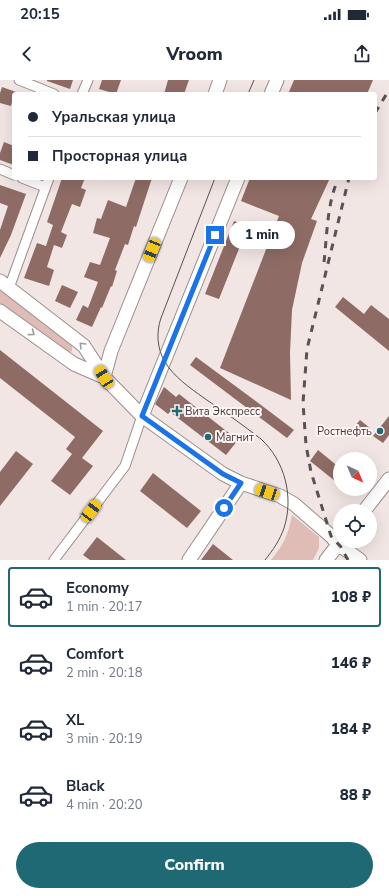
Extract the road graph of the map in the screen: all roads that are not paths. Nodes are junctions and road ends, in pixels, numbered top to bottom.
1 (19, 80) edge
2 (88, 80) edge
3 (220, 80) edge
4 (277, 80) edge
5 (49, 92) edge
6 (83, 92) edge
7 (216, 92) edge
8 (272, 92) edge
9 (0, 169) edge
10 (12, 174) edge
11 (27, 180) edge
12 (48, 180) edge
13 (180, 180) edge
14 (237, 180) edge
15 (45, 187) junction
16 (5, 285) edge
17 (0, 310) edge
18 (104, 377) junction
19 (142, 416) junction
20 (389, 479) edge
21 (241, 483) junction
22 (389, 485) edge
23 (369, 504) edge
24 (374, 504) edge
25 (333, 537) edge
26 (337, 548) edge
27 (339, 548) edge
28 (347, 548) edge
29 (54, 560) edge
30 (189, 560) edge
31 (326, 560) edge
32 (332, 560) edge
33 (360, 560) edge

1 - 5 street
2 - 6 street
3 - 7 street
4 - 8 street
9 - 10 street
11 - 15 street
12 - 15 street
13 - 18 street
14 - 19 street
15 - 16 street
18 -> 16 street
17 -> 18 street
18 - 19 street
19 - 21 street
19 - 29 street
20 - 23 street
21 - 25 street
21 - 30 street
22 - 24 street
26 - 31 street
27 - 32 street
28 - 33 street

